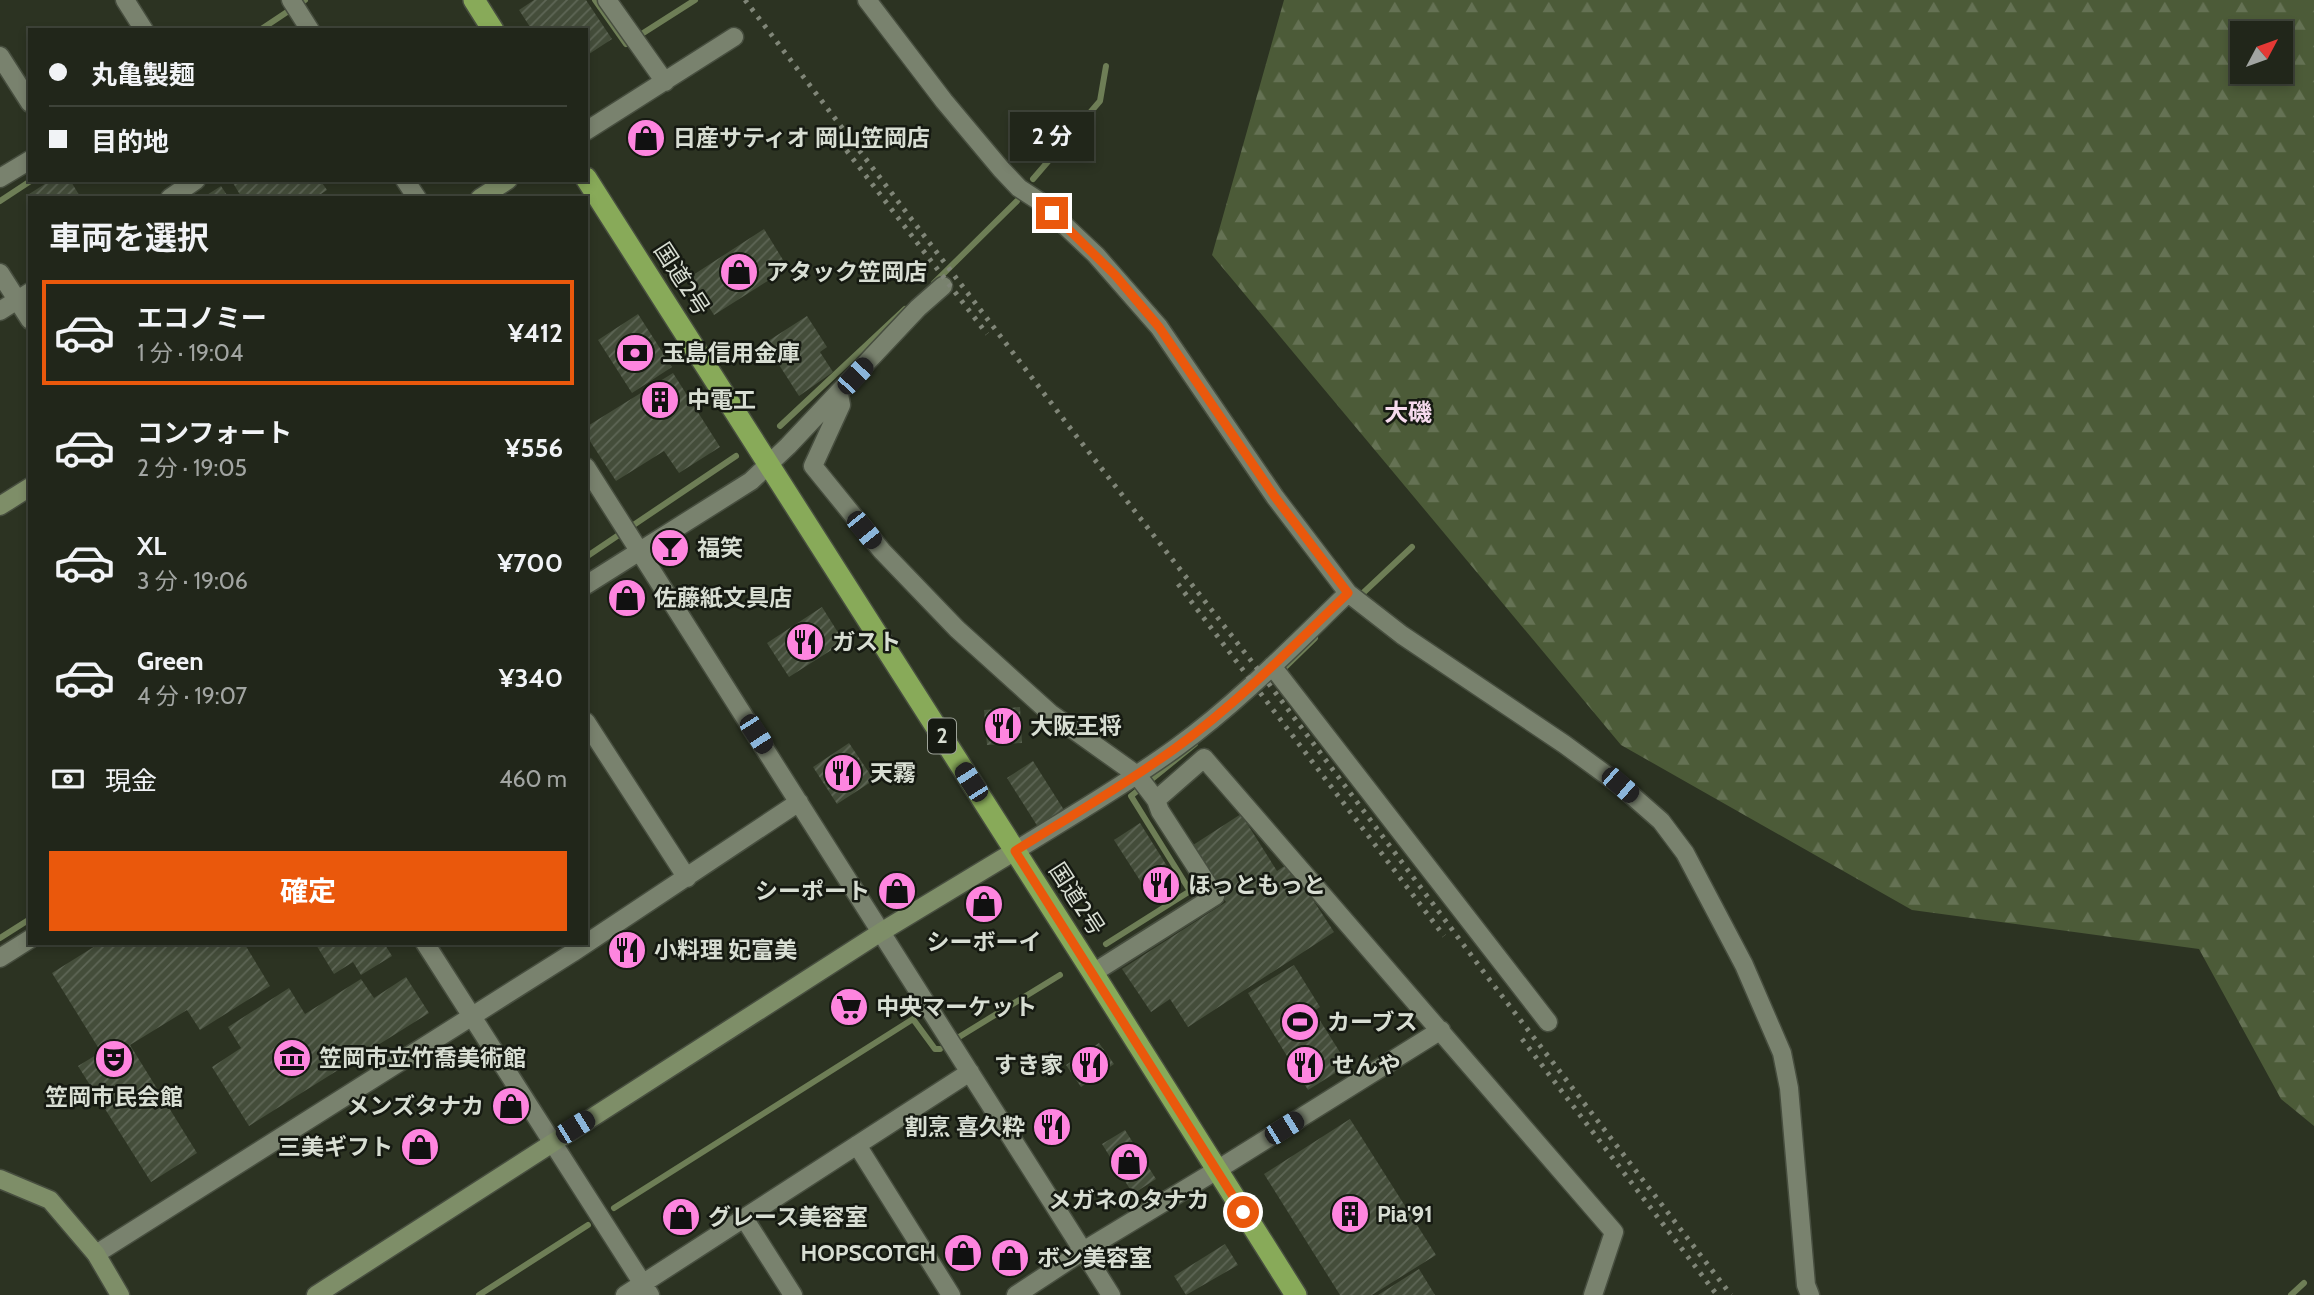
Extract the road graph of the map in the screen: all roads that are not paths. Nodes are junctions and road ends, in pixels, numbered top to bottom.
1 (125, 0) edge
2 (474, 0) edge
3 (607, 0) edge
4 (867, 0) edge
5 (294, 5) edge
6 (143, 28) edge
7 (309, 28) edge
8 (492, 28) edge
9 (734, 37) dead end
10 (0, 56) edge
11 (665, 82) junction
12 (28, 100) edge
13 (588, 130) edge
14 (28, 161) edge
15 (0, 178) edge
16 (588, 181) edge
17 (194, 182) edge
18 (505, 182) edge
19 (173, 196) edge
20 (483, 196) edge
21 (0, 273) edge
22 (943, 286) dead end
23 (23, 296) edge
24 (0, 311) edge
25 (28, 313) edge
26 (839, 394) junction
27 (769, 464) junction
28 (588, 470) edge
29 (28, 488) edge
30 (0, 506) edge
31 (637, 547) junction
32 (588, 584) edge
33 (1348, 593) junction
34 (1277, 672) junction
35 (588, 725) edge
36 (1146, 787) junction
37 (799, 802) junction
38 (1015, 851) junction
39 (687, 878) junction
40 (881, 932) junction
41 (588, 937) edge
42 (28, 940) edge
43 (426, 945) edge
44 (569, 948) edge
45 (0, 958) edge
46 (1093, 973) junction
47 (472, 1017) junction
48 (1548, 1022) dead end
49 (1441, 1030) junction
50 (970, 1072) junction
51 (552, 1142) junction
52 (857, 1145) junction
53 (1217, 1170) junction
54 (0, 1179) edge
55 (744, 1218) junction
56 (1083, 1251) junction
57 (96, 1254) junction
58 (646, 1289) edge
59 (120, 1295) edge
60 (316, 1295) edge
61 (625, 1295) edge
62 (793, 1295) edge
63 (951, 1295) edge
64 (1016, 1295) edge
65 (1111, 1295) edge
66 (1296, 1295) edge
67 (1593, 1295) edge
68 (1810, 1295) edge

1 - 6 street
2 - 8 highway
3 - 11 street
4 - 33 street
5 - 7 street
9 - 11 street
10 - 12 street
11 - 13 street
14 - 15 street
16 - 27 highway, 国道2号 / 2
17 - 19 street
18 - 20 street
21 - 23 street
22 - 26 street
23 - 24 street
23 - 25 street
26 - 27 street
26 - 36 street
27 - 31 street
27 - 38 highway, 国道2号 / 2
28 - 31 street
29 - 30 street
31 - 32 street
31 - 37 street
33 - 34 street
33 - 68 street
34 - 36 street
34 - 48 street
35 - 39 street
36 - 38 street
36 - 46 street
36 - 49 street
37 - 39 street
37 - 40 street
38 - 40 street
38 - 46 highway, 国道2号 / 2
39 - 41 street
40 - 50 street
40 - 51 street
42 - 45 street
43 - 47 street
44 - 47 street
46 - 53 highway, 国道2号 / 2
47 - 51 street
47 - 57 street
49 - 53 street
49 - 67 street
50 - 52 street
50 - 56 street
51 - 58 street
51 - 60 street
52 - 55 street
52 - 63 street
53 - 56 street
53 - 66 highway, 国道2号 / 2
54 - 57 street
55 - 58 street
55 - 62 street
56 - 64 street
56 - 65 street
57 - 59 street
58 - 61 street

